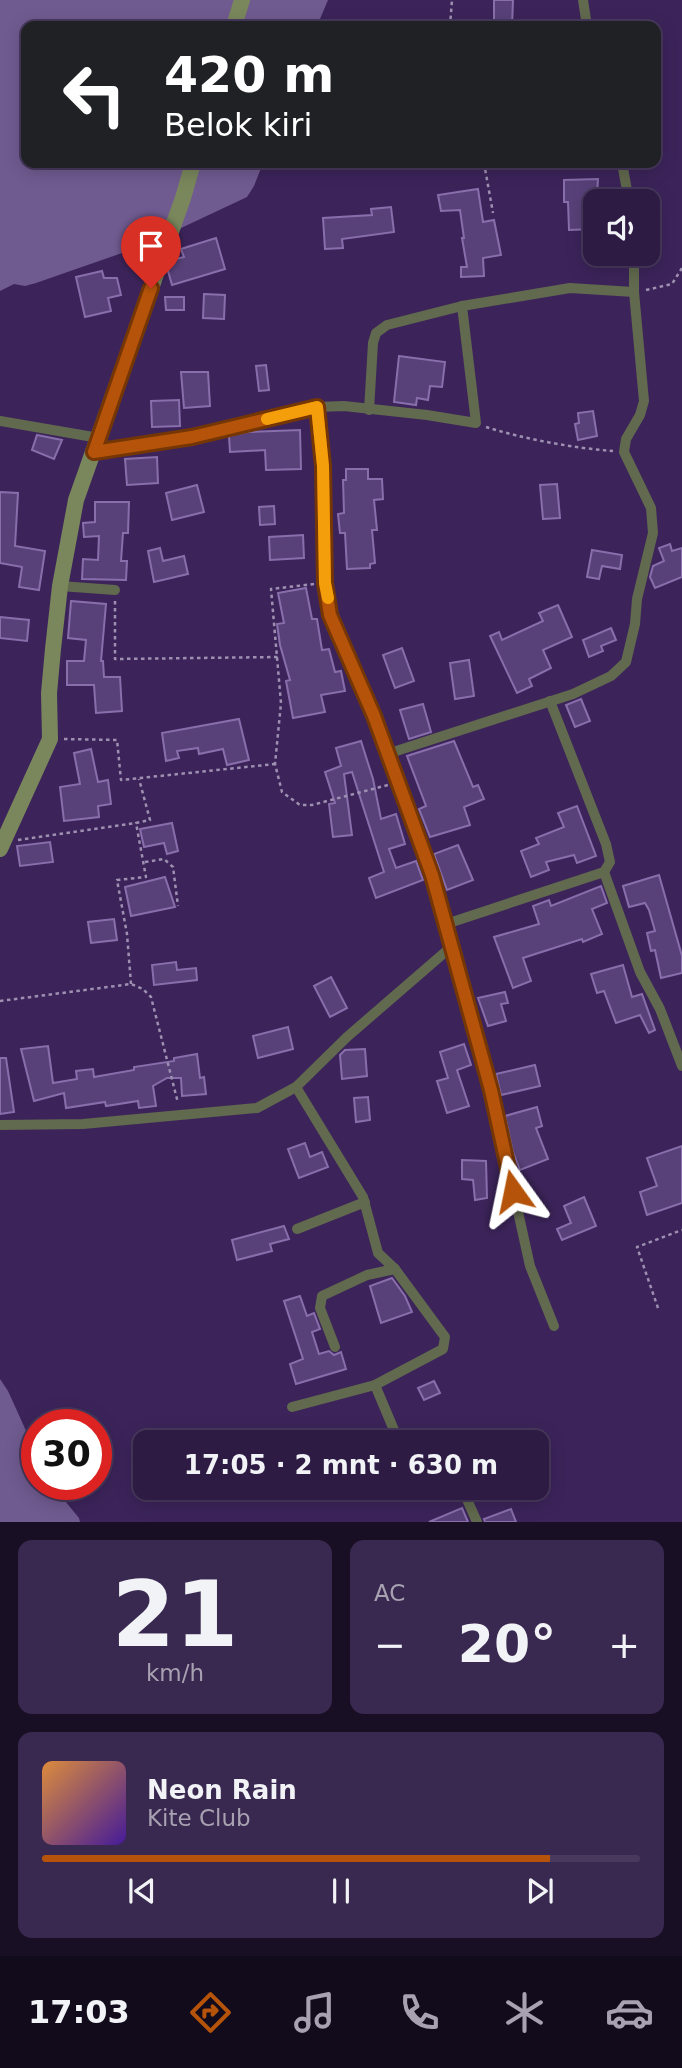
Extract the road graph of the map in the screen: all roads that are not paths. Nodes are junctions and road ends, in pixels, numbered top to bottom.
1 (242, 0) edge
2 (583, 0) edge
3 (236, 21) edge
4 (586, 21) edge
5 (191, 168) edge
6 (623, 168) edge
7 (627, 189) edge
8 (634, 266) edge
9 (635, 292) junction
10 (462, 306) junction
11 (317, 407) junction
12 (369, 410) junction
13 (0, 421) edge
14 (96, 445) junction
15 (60, 586) junction
16 (115, 590) road end
17 (550, 701) junction
18 (387, 754) junction
19 (2, 846) edge
20 (604, 872) junction
21 (446, 924) junction
22 (451, 947) junction
23 (682, 1066) edge
24 (296, 1087) junction
25 (0, 1125) edge
26 (365, 1202) junction
27 (297, 1229) dead end
28 (395, 1269) junction
29 (554, 1326) dead end
30 (335, 1348) dead end
31 (375, 1385) junction
32 (292, 1407) dead end
33 (394, 1430) edge
34 (467, 1500) edge
35 (477, 1522) edge

1 - 3 street
2 - 4 street
5 - 14 street
6 - 7 street
8 - 9 street
9 - 10 street
9 - 17 street
10 - 12 street
10 - 12 street
11 - 12 street
11 - 14 street
11 - 18 street
13 - 14 street
14 - 15 street
15 - 16 street
15 - 19 street
17 - 18 street
17 - 20 street
18 - 21 street
20 - 21 street
20 - 23 street
21 - 22 street
22 - 24 street
22 - 29 street
24 - 25 street
24 - 26 street
26 - 27 street
26 - 28 street
28 - 30 street
28 - 31 street
31 - 32 street
31 - 33 street
34 - 35 street

